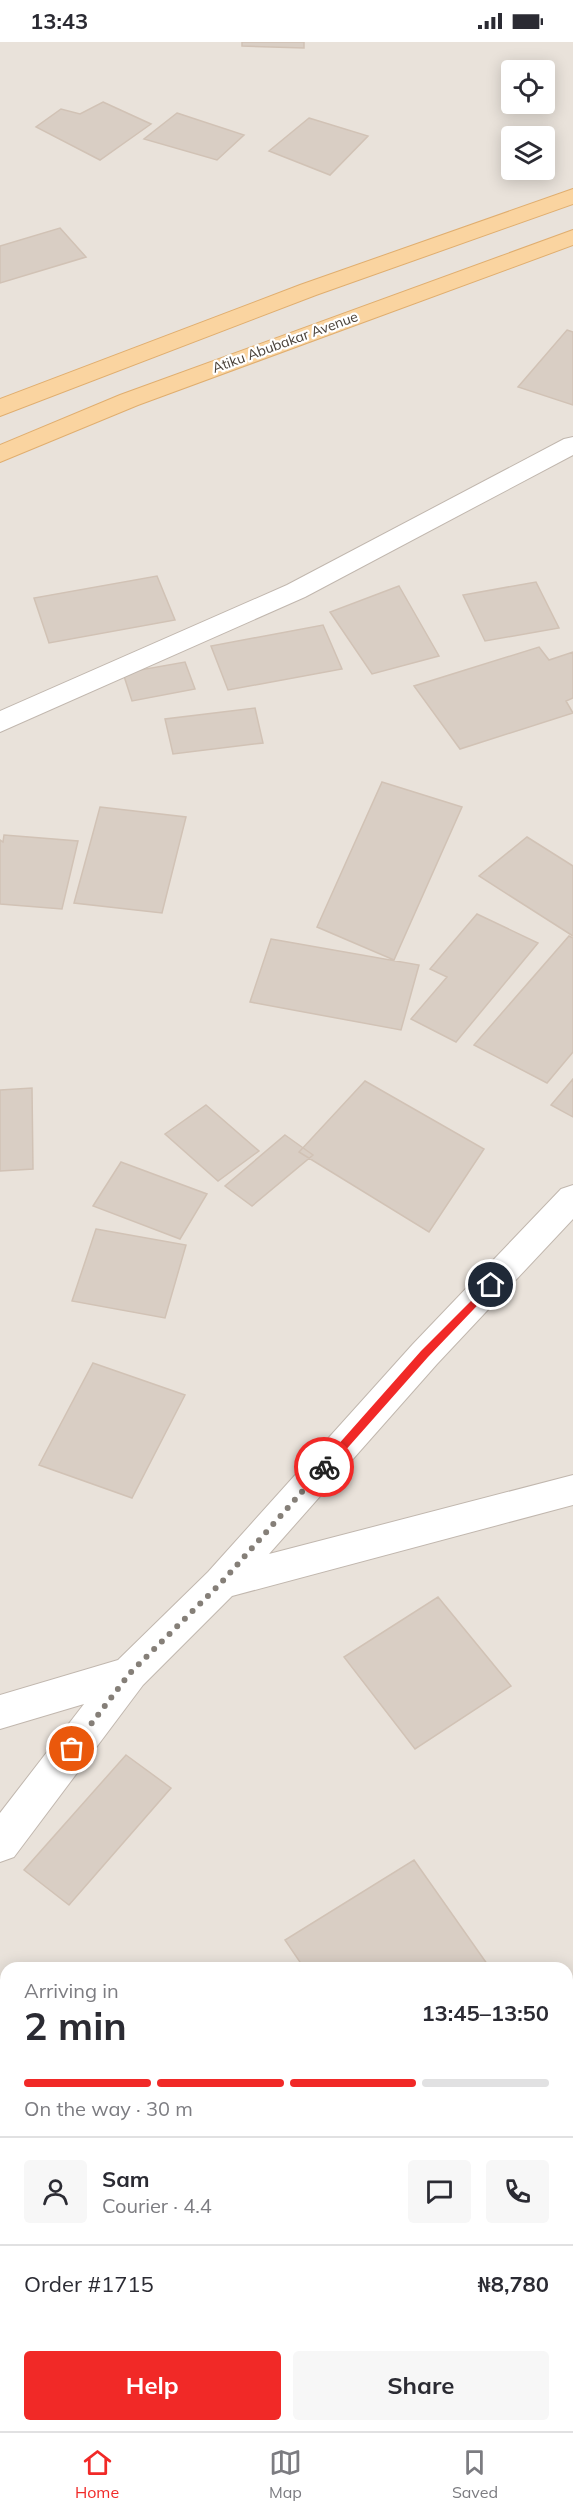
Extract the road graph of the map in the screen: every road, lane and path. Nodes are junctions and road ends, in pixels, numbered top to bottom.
1 (573, 196) edge
2 (573, 237) edge
3 (0, 408) edge
4 (573, 445) edge
5 (0, 454) edge
6 (0, 722) edge
7 (573, 1198) edge
8 (573, 1490) edge
9 (221, 1583) junction
10 (130, 1673) junction
11 (0, 1712) edge
12 (0, 1844) edge

1 - 3 main road
2 - 5 main road, Atiku Abubakar Avenue
4 - 6 street
7 - 9 street
8 - 9 street
9 - 10 street
10 - 11 street
10 - 12 street

